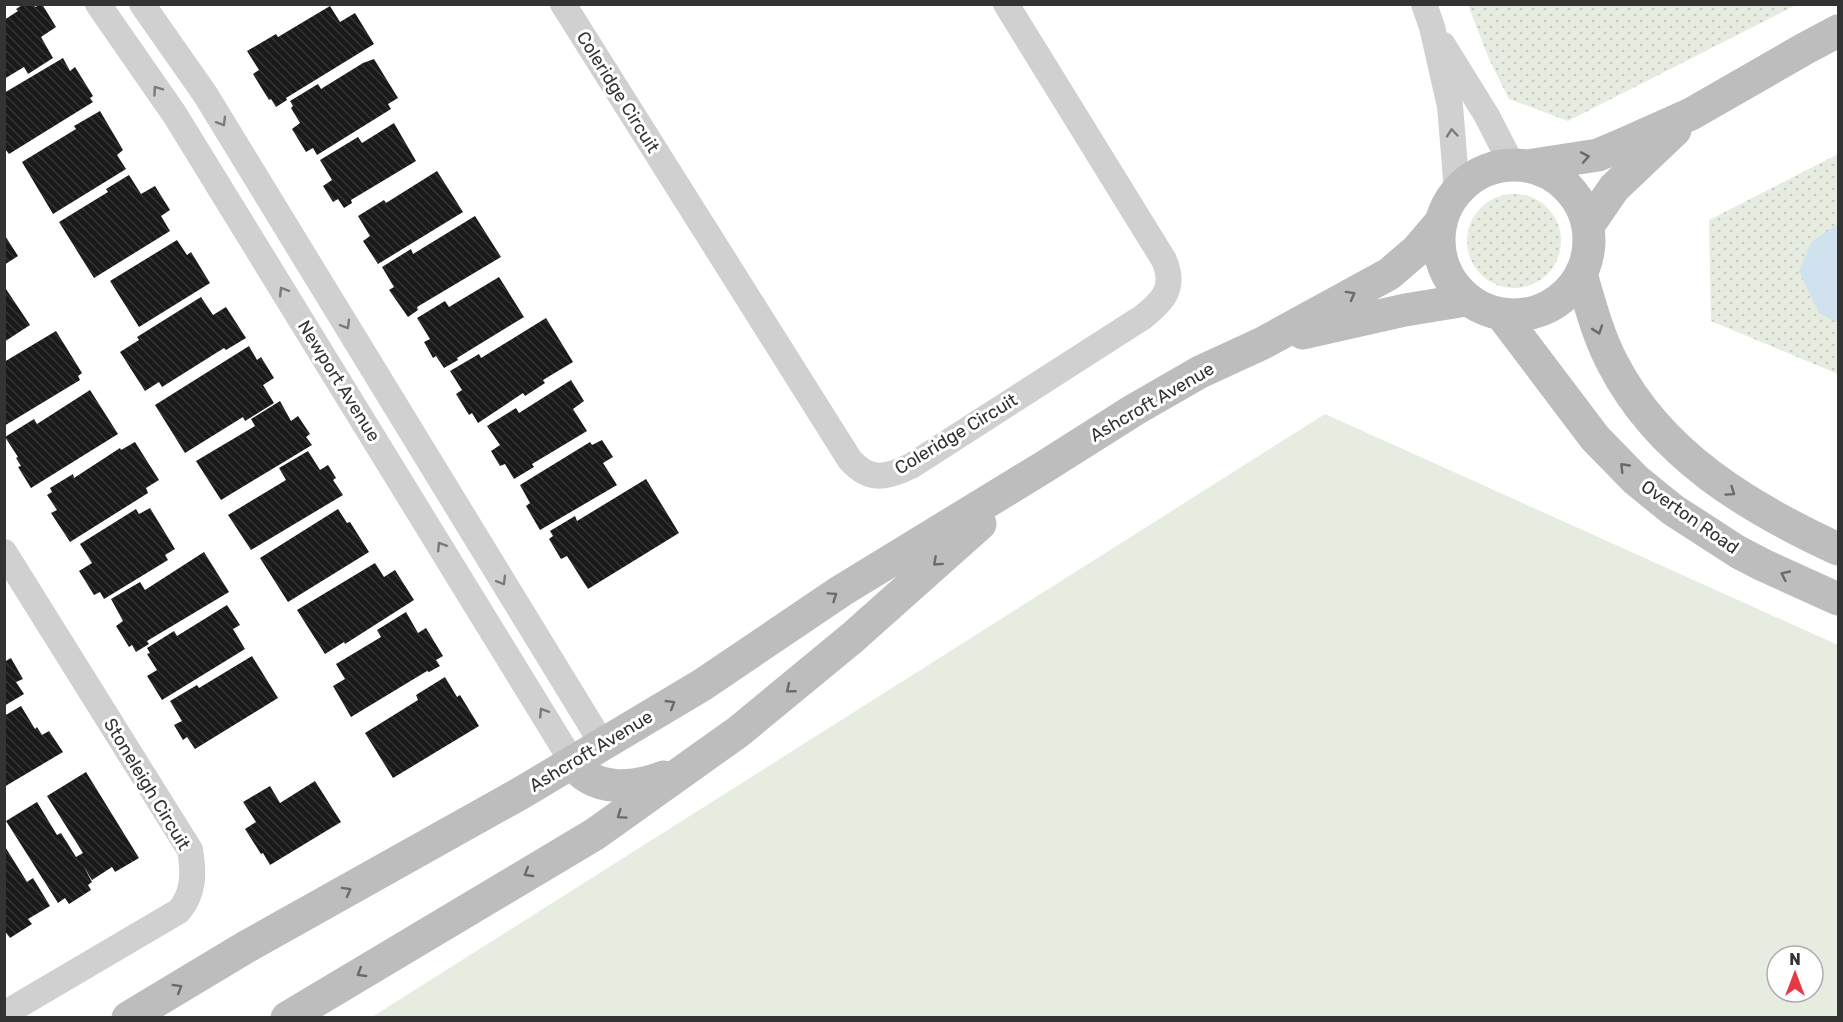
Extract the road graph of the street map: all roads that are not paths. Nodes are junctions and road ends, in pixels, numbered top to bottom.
1 (98, 4) edge
2 (142, 4) edge
3 (563, 4) edge
4 (1005, 4) edge
5 (1428, 16) edge
6 (1839, 31) edge
7 (205, 94) junction
8 (1691, 114) junction
9 (175, 115) junction
10 (1520, 166) junction
11 (1456, 191) junction
12 (1440, 223) junction
13 (1588, 226) junction
14 (1581, 274) junction
15 (1466, 300) junction
16 (1502, 315) junction
17 (1263, 343) junction
18 (1044, 467) junction
19 (1839, 549) edge
20 (4, 552) edge
21 (1839, 599) edge
22 (603, 745) junction
23 (573, 763) junction
24 (686, 769) junction
25 (4, 1014) edge
26 (128, 1017) edge
27 (287, 1017) edge

9 -> 1 street, Newport Avenue
2 - 7 street, Newport Avenue
3 - 4 street, Coleridge Circuit
5 - 10 street
11 -> 5 street
6 - 8 main road
7 - 9 street
7 -> 22 street, Newport Avenue
10 -> 8 main road
8 - 13 main road
23 -> 9 street, Newport Avenue
10 - 11 main road
10 - 13 main road
11 - 12 main road
12 - 15 main road
17 -> 12 main road, Ashcroft Avenue
13 - 14 main road
14 - 16 main road
14 -> 19 main road
15 - 16 main road
15 - 17 main road, Ashcroft Avenue
21 -> 16 main road, Overton Road
17 - 18 main road, Ashcroft Avenue
22 -> 18 main road, Ashcroft Avenue
18 -> 24 main road, Ashcroft Avenue
20 - 25 street, Stoneleigh Circuit
22 - 23 main road, Ashcroft Avenue
23 - 24 main road
26 -> 23 main road, Ashcroft Avenue
24 -> 27 main road, Ashcroft Avenue

